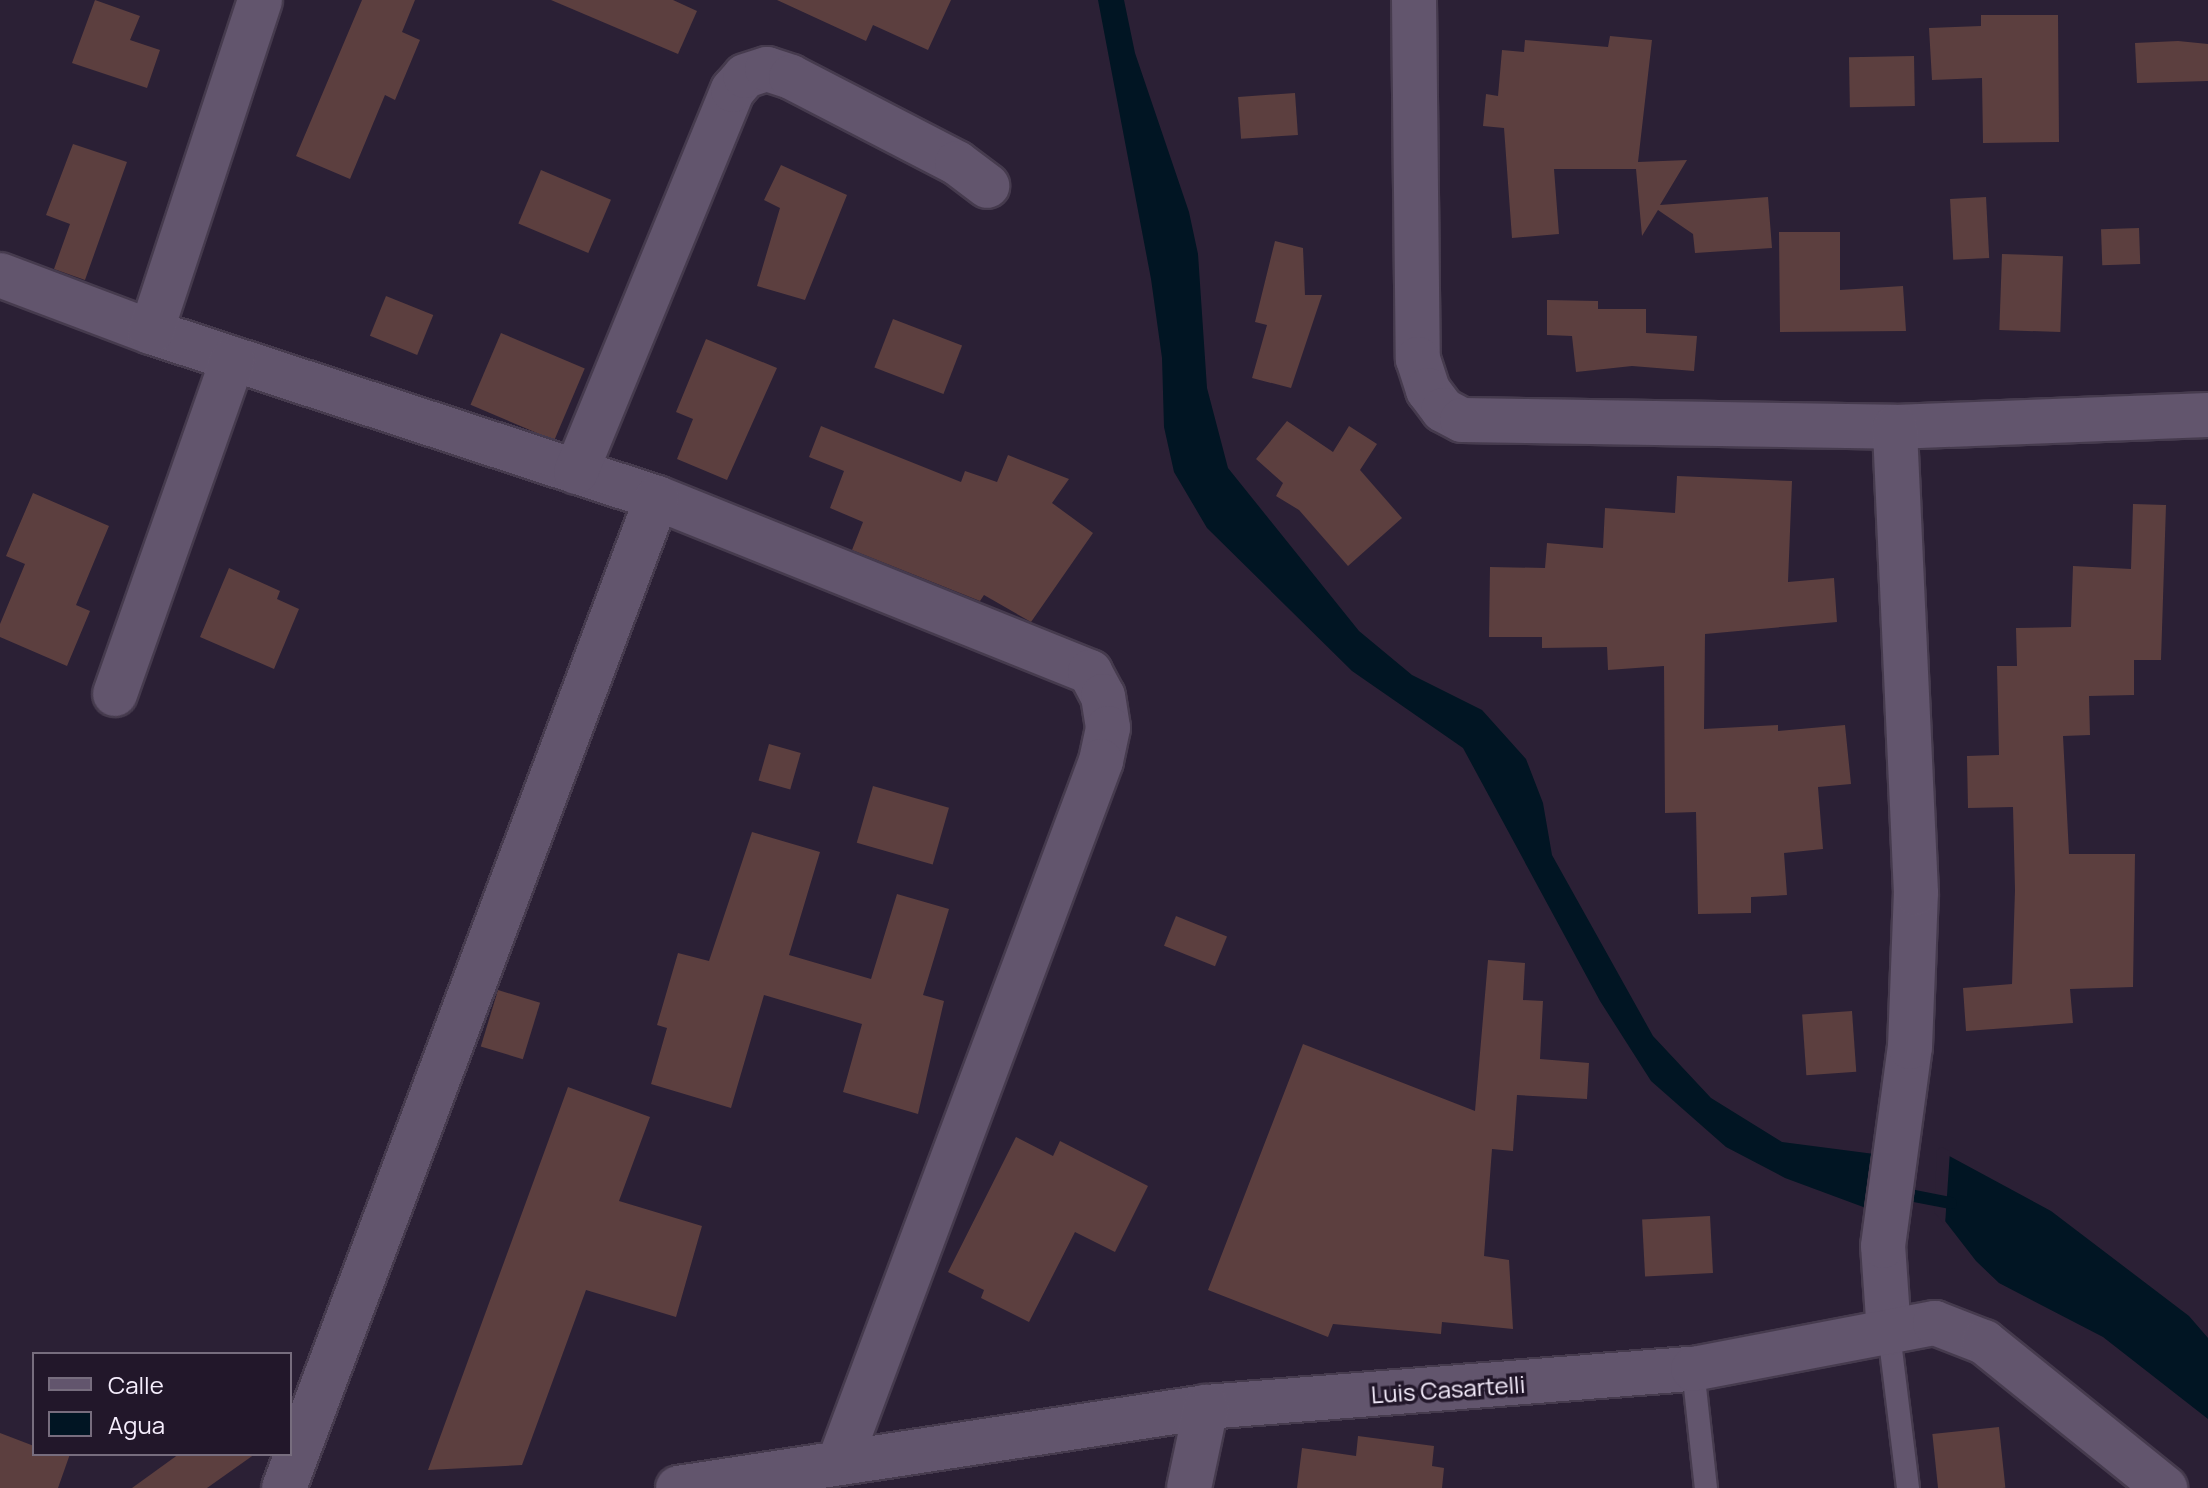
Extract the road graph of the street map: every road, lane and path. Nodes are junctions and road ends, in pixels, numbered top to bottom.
1 (260, 0) edge
2 (1414, 0) edge
3 (987, 186) dead end
4 (0, 275) edge
5 (151, 332) junction
6 (233, 359) junction
7 (2208, 415) edge
8 (1895, 427) junction
9 (576, 472) junction
10 (657, 498) junction
11 (115, 694) dead end
12 (1889, 1333) junction
13 (1693, 1369) junction
14 (1206, 1407) junction
15 (839, 1463) junction
16 (284, 1488) edge
17 (678, 1488) edge
18 (1189, 1488) edge
19 (1706, 1488) edge
20 (1908, 1488) edge
21 (2165, 1488) edge

1 - 5 street
2 - 8 street
3 - 9 street
4 - 5 street
5 - 6 street
6 - 9 street
6 - 11 street
7 - 8 street
8 - 12 street
9 - 10 street
10 - 15 street
10 - 16 street
12 - 13 street, Luis Casartelli
12 - 20 lane
12 - 21 street, Luis Casartelli
13 - 14 street, Luis Casartelli
13 - 19 lane
14 - 15 street, Luis Casartelli
14 - 18 street
15 - 17 street, Luis Casartelli

